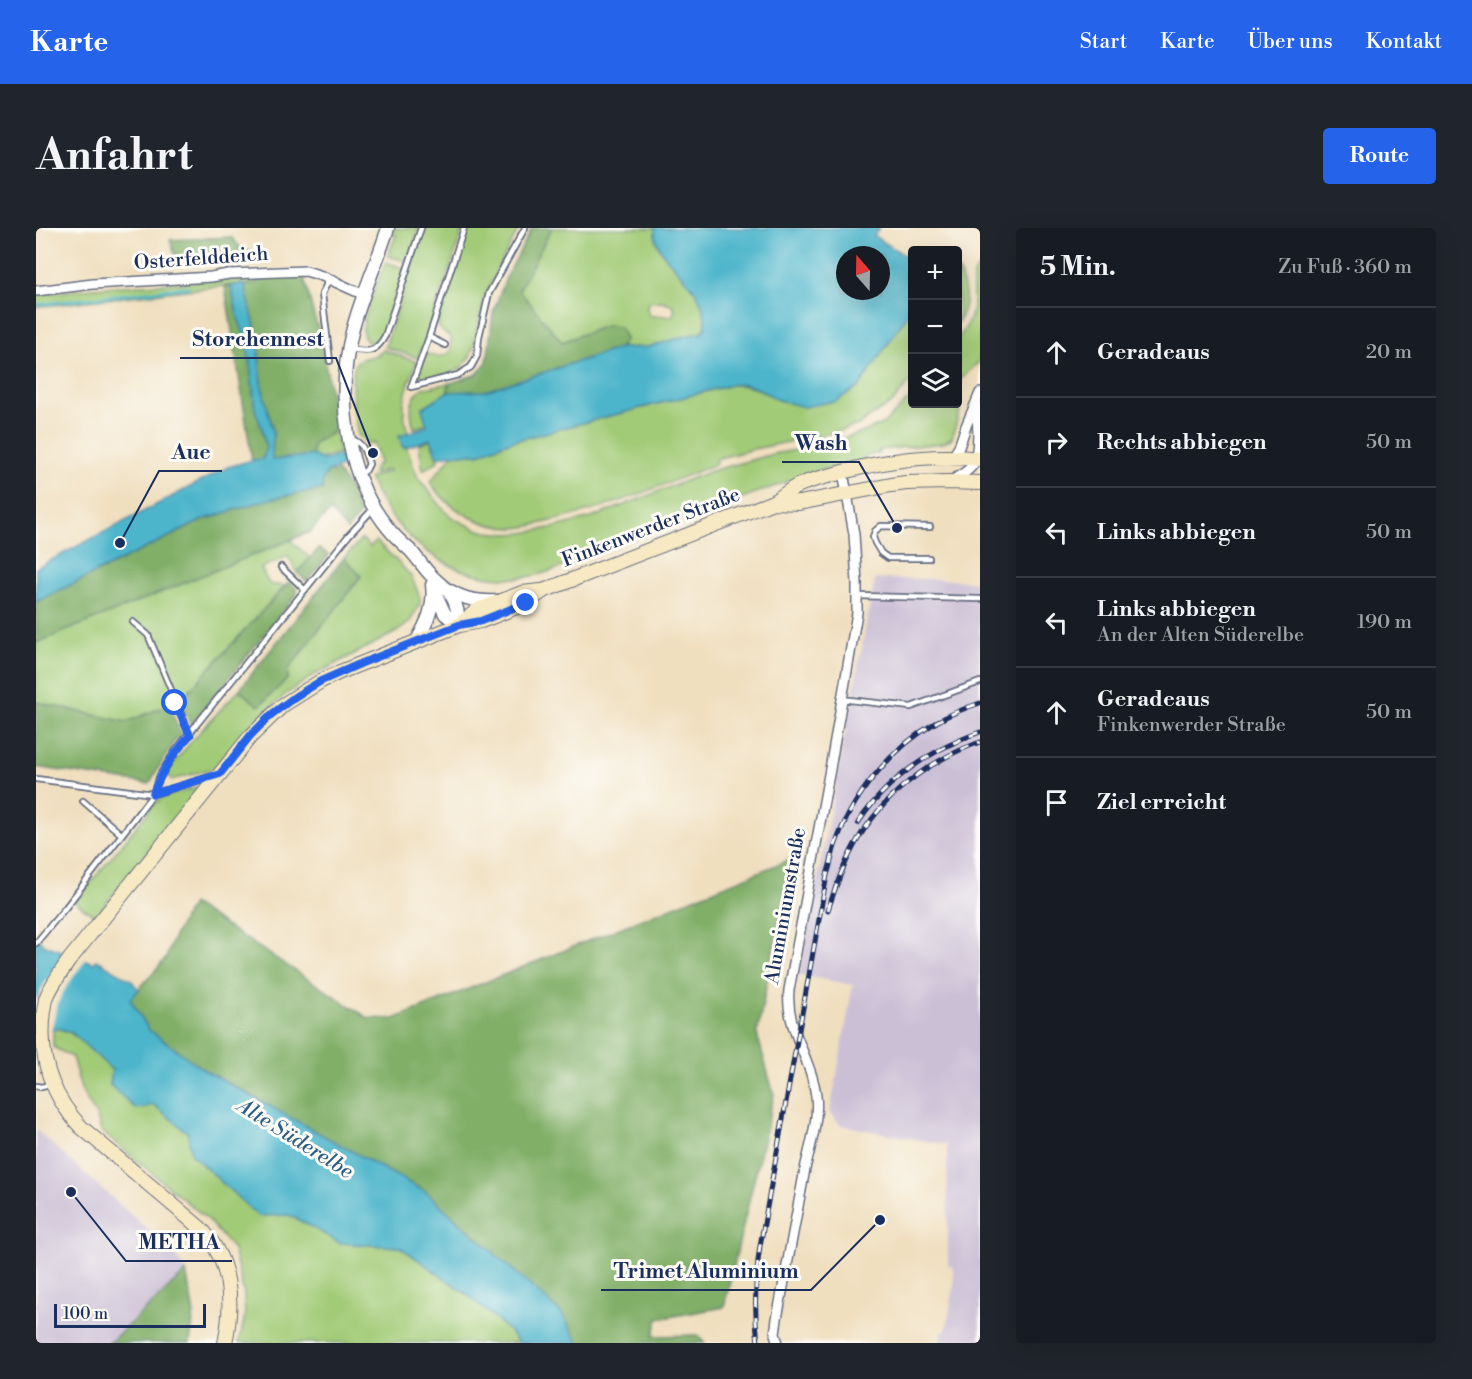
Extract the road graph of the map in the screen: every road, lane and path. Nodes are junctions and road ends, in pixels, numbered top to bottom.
1 (388, 228) edge
2 (422, 228) edge
3 (464, 228) edge
4 (525, 228) edge
5 (329, 279) junction
6 (36, 291) edge
7 (364, 295) junction
8 (429, 337) junction
9 (445, 345) dead end
10 (349, 349) junction
11 (330, 362) dead end
12 (980, 393) edge
13 (976, 404) junction
14 (950, 457) junction
15 (978, 459) edge
16 (843, 472) junction
17 (948, 482) junction
18 (980, 483) edge
19 (848, 493) junction
20 (774, 502) junction
21 (375, 508) junction
22 (930, 527) dead end
23 (929, 558) dead end
24 (280, 567) dead end
25 (431, 580) junction
26 (305, 590) junction
27 (448, 590) junction
28 (543, 591) junction
29 (857, 596) junction
30 (980, 599) edge
31 (500, 601) junction
32 (133, 622) dead end
33 (459, 625) junction
34 (416, 642) junction
35 (980, 682) edge
36 (841, 699) junction
37 (190, 735) junction
38 (220, 774) junction
39 (36, 779) edge
40 (153, 794) junction
41 (83, 801) dead end
42 (121, 834) junction
43 (36, 943) edge
44 (43, 1086) edge
45 (225, 1343) edge
46 (778, 1343) edge

1 - 7 street
2 - 10 lane
3 - 8 lane
4 - 8 lane
5 - 6 street, Osterfelddeich
5 - 7 street, Osterfelddeich
5 - 11 lane
7 - 10 street
8 - 9 lane
10 - 21 street
12 - 13 street
13 - 14 street
13 - 15 street
14 - 15 main road, Finkenwerder Straße
14 - 16 main road, Finkenwerder Straße
15 - 17 street
16 - 19 street, Aluminiumstraße
16 - 20 main road, Finkenwerder Straße
17 - 18 main road, Finkenwerder Straße
17 - 19 main road, Finkenwerder Straße
19 - 20 main road, Finkenwerder Straße
19 - 29 street, Aluminiumstraße
20 - 28 main road, Finkenwerder Straße
21 - 25 street
21 - 26 lane
22 - 23 lane
24 - 26 lane
25 - 27 street
25 - 33 street
25 - 34 street
26 - 37 lane
27 - 31 street
27 - 33 street
28 - 31 main road, Finkenwerder Straße
28 - 33 main road, Finkenwerder Straße
29 - 30 lane
29 - 36 street, Aluminiumstraße
31 - 33 main road, Finkenwerder Straße
32 - 37 lane
33 - 34 main road
34 - 38 main road
35 - 36 lane
36 - 46 street, Aluminiumstraße
37 - 40 lane
38 - 40 lane
38 - 44 main road
39 - 40 lane
40 - 42 lane
41 - 42 lane
42 - 43 lane
44 - 45 main road

